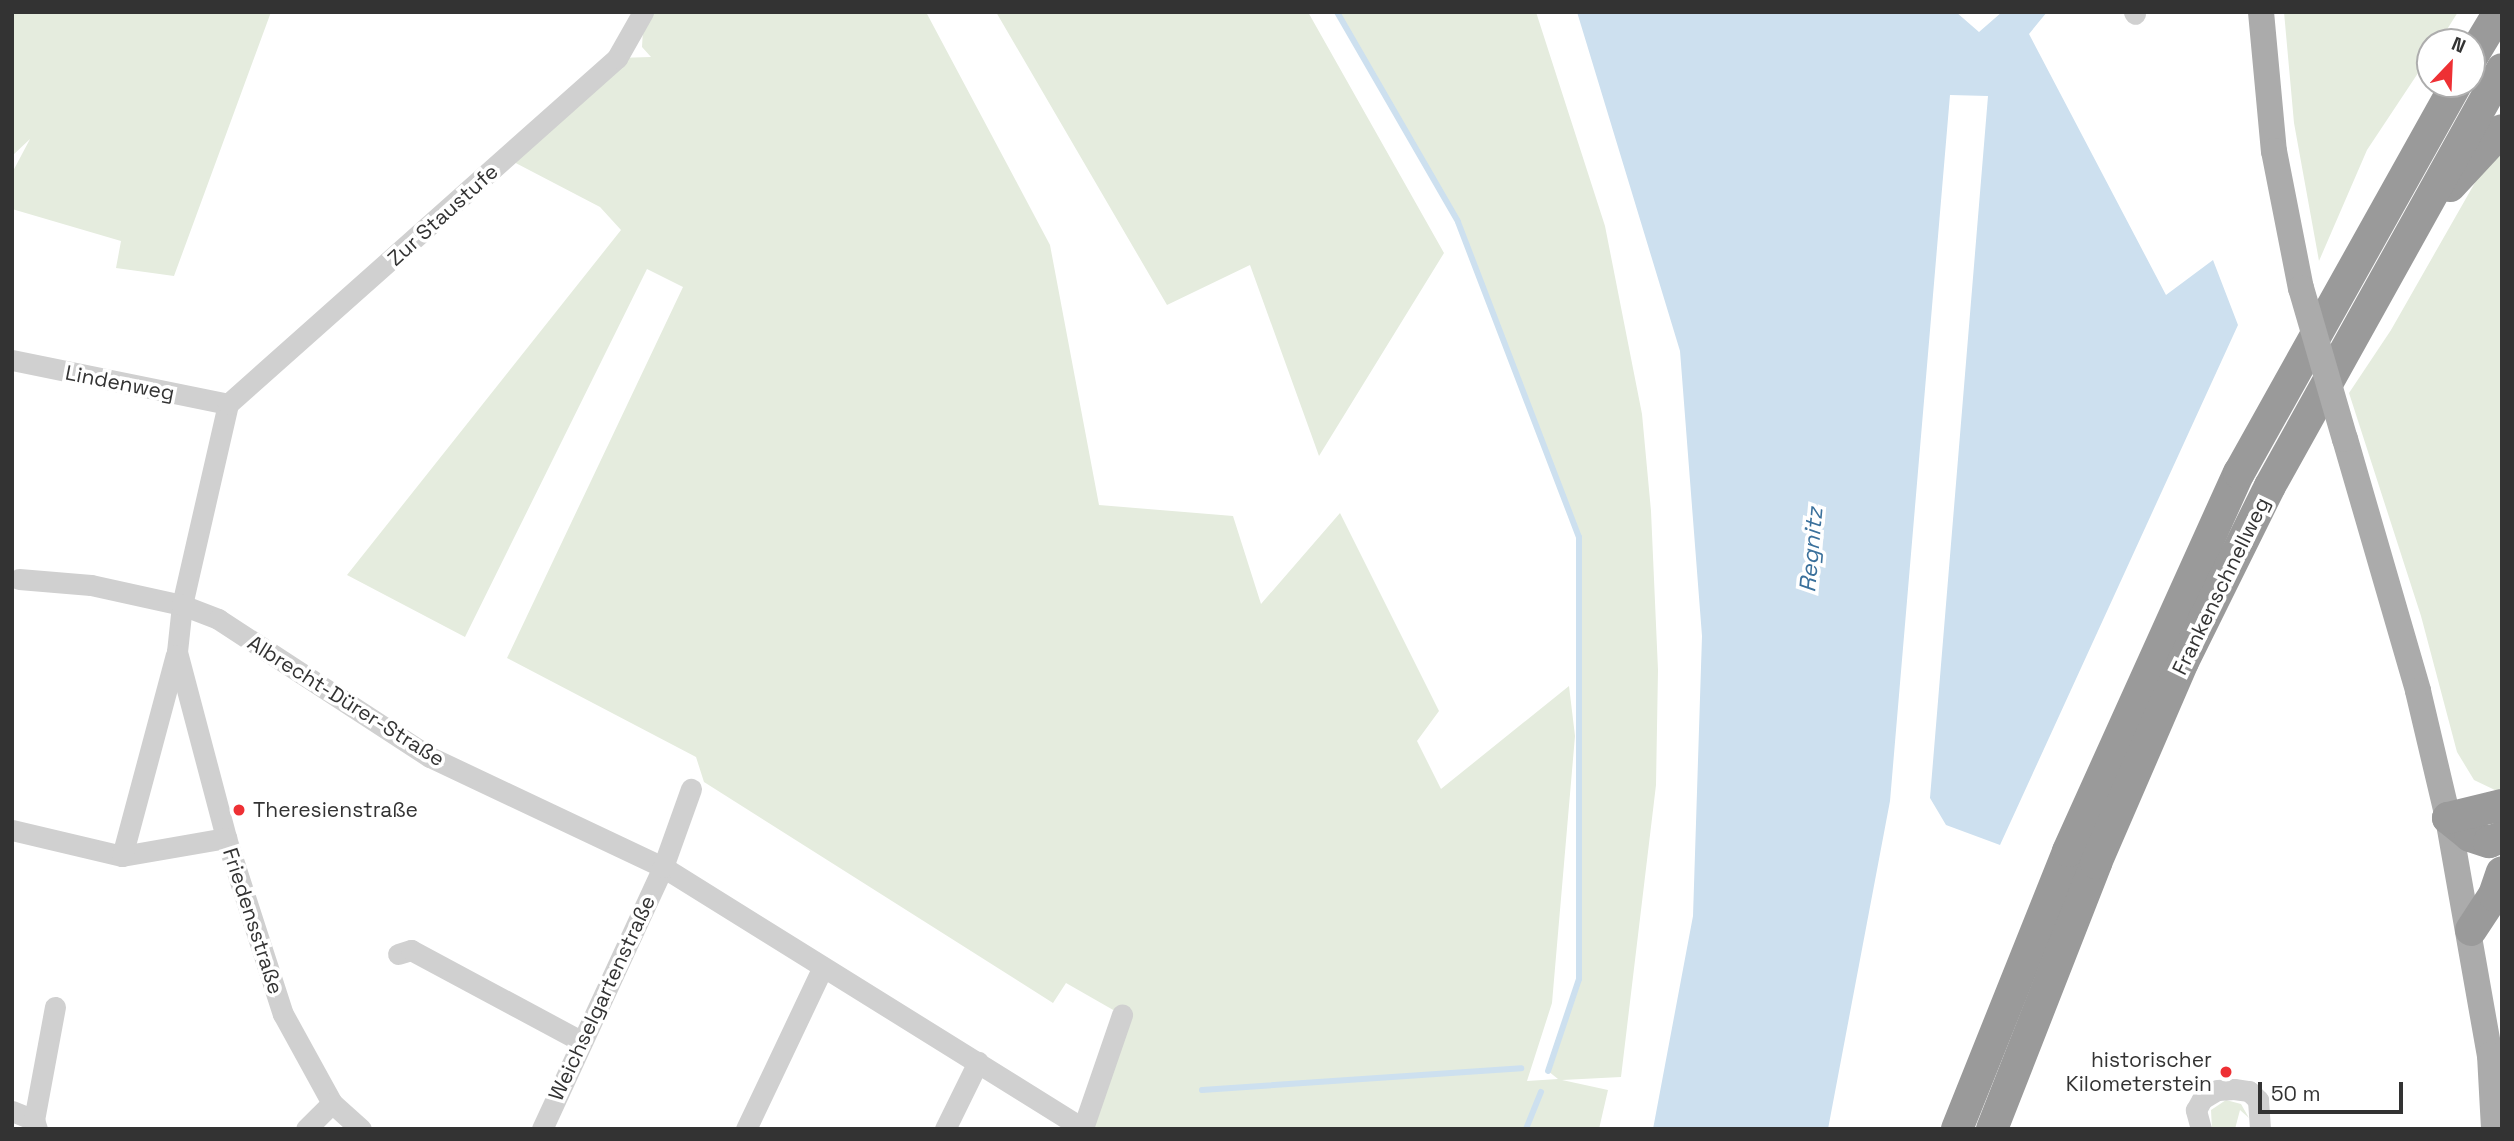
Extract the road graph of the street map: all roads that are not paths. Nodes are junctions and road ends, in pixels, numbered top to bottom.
1 (643, 12) edge
2 (2261, 12) edge
3 (2499, 12) edge
4 (2486, 34) edge
5 (2502, 69) edge
6 (2448, 98) edge
7 (2502, 130) edge
8 (2423, 204) junction
9 (12, 360) edge
10 (228, 404) junction
11 (19, 579) dead end
12 (182, 605) junction
13 (177, 652) junction
14 (691, 789) dead end
15 (2502, 805) edge
16 (2448, 818) junction
17 (12, 830) edge
18 (2502, 837) edge
19 (226, 838) junction
20 (122, 856) junction
21 (663, 867) junction
22 (2502, 872) edge
23 (2471, 930) junction
24 (398, 954) dead end
25 (822, 969) junction
26 (55, 1007) dead end
27 (1122, 1015) dead end
28 (581, 1041) junction
29 (978, 1062) junction
30 (332, 1103) junction
31 (12, 1111) edge
32 (35, 1124) edge
33 (1084, 1128) edge
34 (306, 1129) edge
35 (361, 1129) edge
36 (542, 1129) edge
37 (747, 1129) edge
38 (945, 1129) edge
39 (1958, 1129) edge
40 (1993, 1129) edge
41 (2201, 1129) edge
42 (2260, 1129) edge
43 (2494, 1129) edge

1 - 10 street, Zur Staustufe
2 - 16 main road, bridge
3 - 4 highway
5 - 8 highway, Frankenschnellweg
6 - 39 highway, Frankenschnellweg
7 - 8 highway
8 - 40 highway, Frankenschnellweg
9 - 10 street, Lindenweg
10 - 12 street, Friedensstraße
11 - 12 street
12 - 13 street, Friedensstraße
12 - 21 street, Albrecht-Dürer-Straße
13 - 19 street, Friedensstraße
13 - 20 street
14 - 21 street, Weichselgartenstraße
15 - 16 highway
16 - 18 highway
16 - 23 main road
17 - 20 street
19 - 20 street
19 - 30 street, Friedensstraße
21 - 25 street, Weichselgartenstraße
21 - 28 street, Weichselgartenstraße
22 - 23 highway
23 - 43 main road
24 - 28 street
25 - 29 street, Weichselgartenstraße
25 - 37 street
26 - 32 street
27 - 33 street
28 - 36 street, Weichselgartenstraße
29 - 33 street, Weichselgartenstraße
29 - 38 street
30 - 34 street
30 - 35 street, Friedensstraße
31 - 32 street
41 - 42 street

